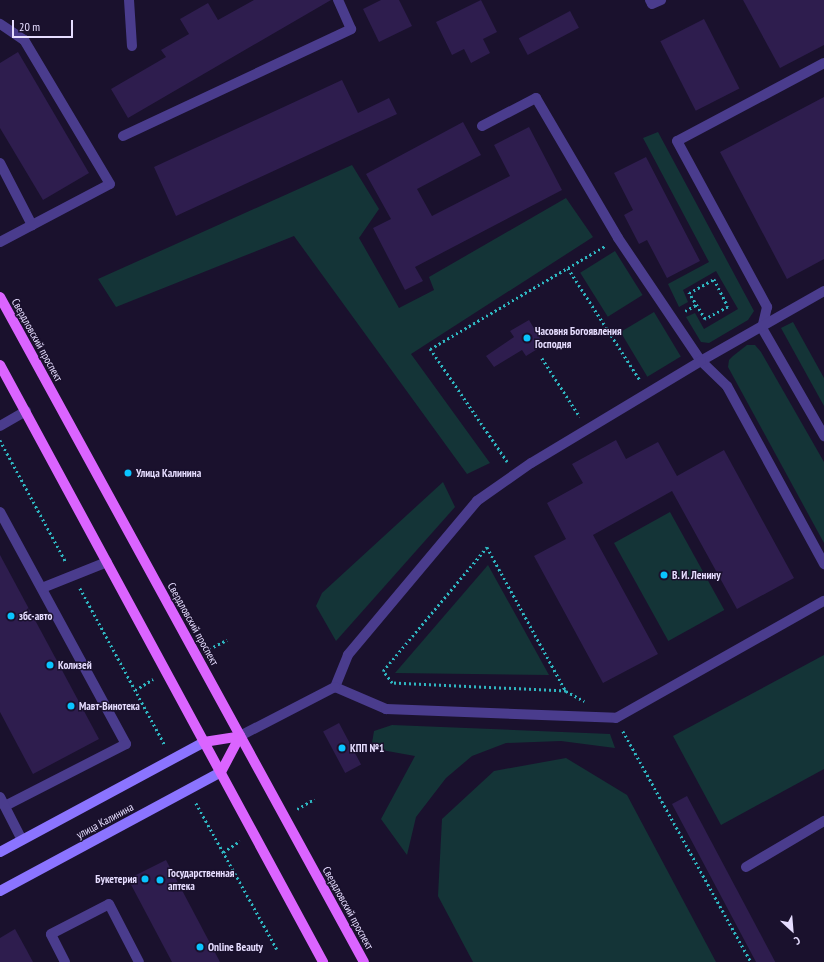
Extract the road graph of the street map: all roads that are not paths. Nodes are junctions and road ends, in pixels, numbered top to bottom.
1 (129, 0) edge
2 (338, 0) edge
3 (650, 0) edge
4 (661, 0) edge
5 (0, 24) edge
6 (132, 46) dead end
7 (824, 63) edge
8 (482, 126) dead end
9 (122, 136) dead end
10 (0, 163) edge
11 (32, 225) junction
12 (0, 242) edge
13 (824, 291) edge
14 (0, 298) edge
15 (762, 328) junction
16 (701, 361) junction
17 (0, 365) edge
18 (26, 411) junction
19 (0, 426) edge
20 (824, 436) edge
21 (0, 512) edge
22 (107, 562) junction
23 (824, 564) edge
24 (42, 588) junction
25 (824, 601) edge
26 (336, 687) junction
27 (240, 736) junction
28 (204, 742) junction
29 (221, 772) junction
30 (2, 802) edge
31 (824, 821) edge
32 (22, 840) junction
33 (0, 852) edge
34 (746, 867) dead end
35 (0, 891) edge
36 (65, 962) edge
37 (139, 962) edge
38 (323, 962) edge
39 (364, 962) edge

1 - 6 lane
2 - 9 lane
3 - 4 lane
5 - 11 lane
7 - 15 lane
8 - 16 lane
10 - 11 lane
11 - 12 lane
13 - 15 lane
14 - 27 main road, Свердловский проспект
15 - 16 lane
15 - 20 lane
16 - 23 lane
16 - 26 lane
17 - 18 main road
18 - 19 lane
18 - 22 main road
21 - 24 lane
22 - 24 lane
22 - 28 main road
24 - 30 lane
25 - 26 lane
26 - 27 lane
27 - 28 main road
27 - 29 main road
27 - 39 main road, Свердловский проспект
28 - 29 main road
28 - 32 main road, улица Калинина
29 - 35 main road, улица Калинина
29 - 38 main road
30 - 32 lane
31 - 34 lane
32 - 33 main road, улица Калинина
36 - 37 lane

